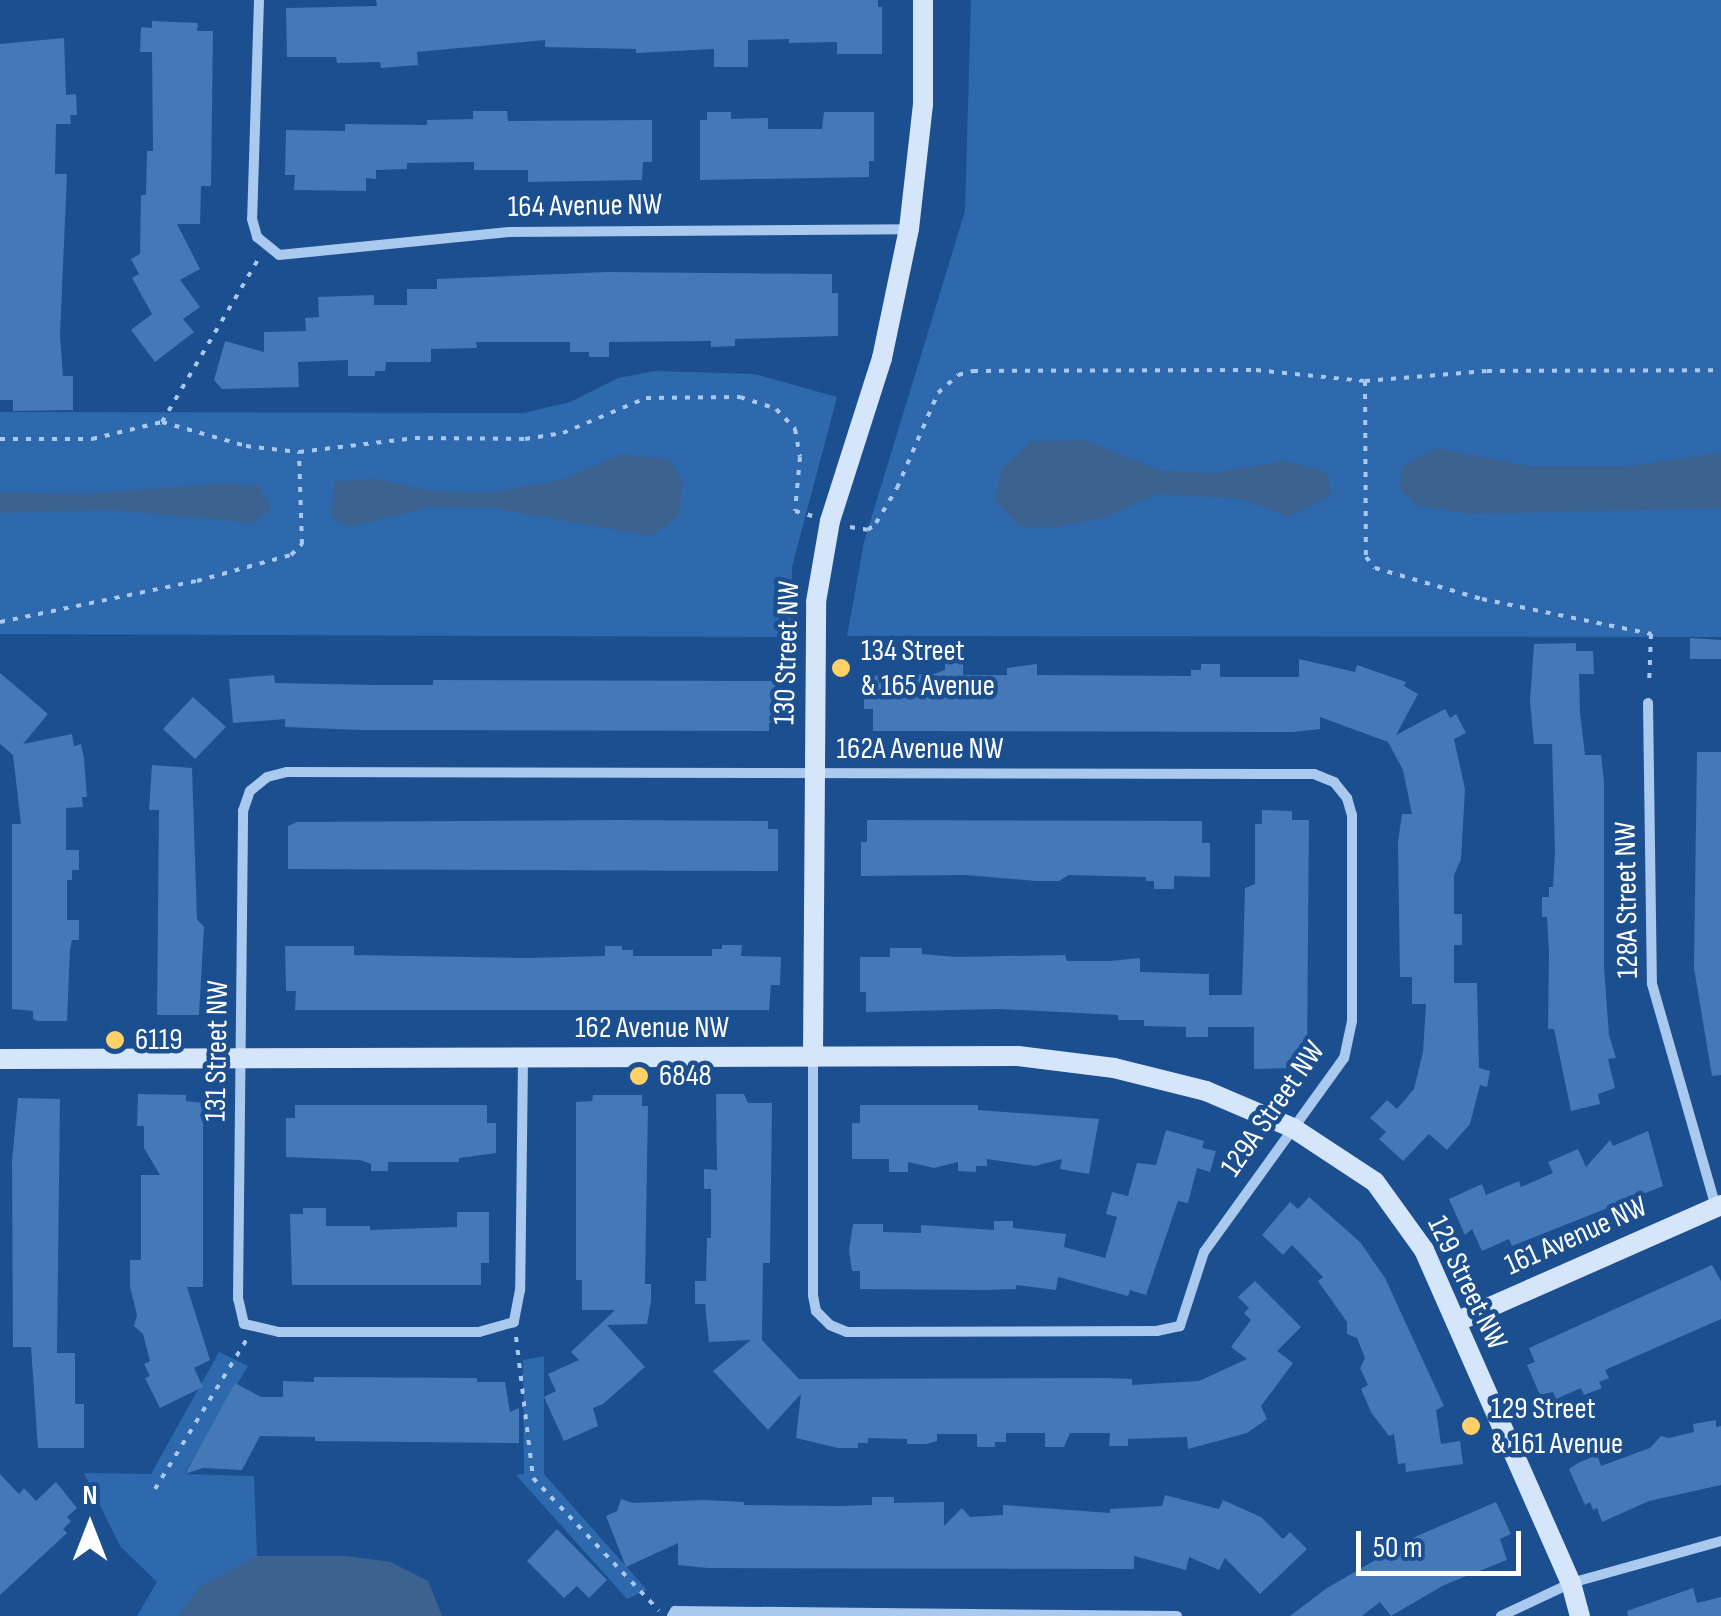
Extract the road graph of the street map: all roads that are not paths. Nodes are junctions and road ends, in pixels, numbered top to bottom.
1 (259, 0) edge
2 (923, 0) edge
3 (909, 229) junction
4 (1648, 703) road end
5 (814, 774) junction
6 (257, 782) joint
7 (1340, 787) joint
8 (242, 1056) junction
9 (813, 1057) junction
10 (0, 1059) edge
11 (523, 1059) junction
12 (1292, 1128) junction
13 (1718, 1206) edge
14 (1456, 1322) junction
15 (1180, 1326) joint
16 (1721, 1541) edge
17 (1571, 1583) junction
18 (781, 1615) edge
19 (1174, 1615) edge
20 (672, 1616) edge
21 (1501, 1616) edge
22 (1580, 1616) edge

1 - 3 street, 164 Avenue NW
2 - 3 street, 130 Street NW
3 - 5 street, 130 Street NW
4 - 13 street, 128A Street NW
5 - 6 street, 162A Avenue NW
5 - 7 street, 162A Avenue NW
5 - 9 street, 130 Street NW
6 - 8 street, 131 Street NW
7 - 12 street, 129A Street NW
8 - 10 street, 162 Avenue NW
8 - 11 street, 162 Avenue NW
8 - 11 street, 131 Street NW
9 - 11 street, 162 Avenue NW
9 - 12 street, 162 Avenue NW
9 - 15 street, 130 Street NW
12 - 14 street, 129 Street NW
12 - 15 street, 129A Street NW
13 - 14 street, 161 Avenue NW
14 - 17 street, 129 Street NW
16 - 17 street
17 - 21 street
17 - 22 street, 129 Street NW
18 - 19 street
18 - 20 street

